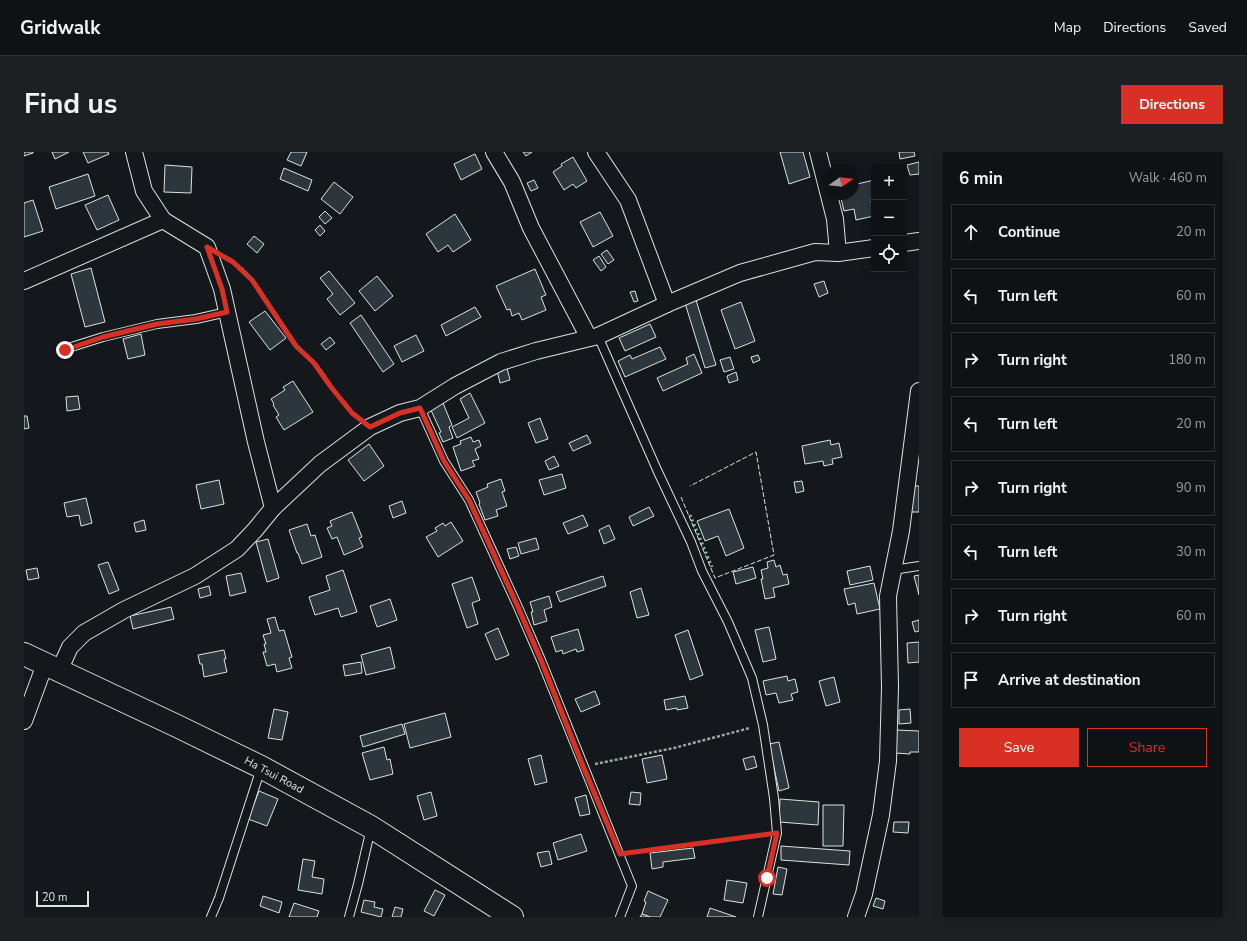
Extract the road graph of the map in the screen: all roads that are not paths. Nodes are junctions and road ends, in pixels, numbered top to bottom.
1 (134, 152) edge
2 (494, 152) edge
3 (596, 152) edge
4 (818, 152) edge
5 (163, 220) junction
6 (919, 241) edge
7 (907, 243) edge
8 (871, 248) edge
9 (838, 253) junction
10 (24, 281) edge
11 (667, 304) junction
12 (227, 312) junction
13 (594, 337) junction
14 (65, 350) dead end
15 (919, 391) edge
16 (420, 408) junction
17 (273, 508) junction
18 (919, 566) edge
19 (893, 570) junction
20 (24, 654) edge
21 (52, 667) junction
22 (24, 721) edge
23 (261, 767) junction
24 (371, 827) junction
25 (211, 917) edge
26 (349, 917) edge
27 (512, 917) edge
28 (620, 917) edge
29 (758, 917) edge
30 (856, 917) edge

1 - 5 street
2 - 13 street
3 - 11 street
4 - 9 street
5 - 10 street
5 - 12 street
6 - 7 street
8 - 9 street
9 - 11 street
11 - 13 street
12 - 14 lane
12 - 17 street
13 - 16 street
13 - 29 lane
15 - 19 street
16 - 17 street
16 - 28 lane
17 - 21 street
18 - 19 lane
19 - 30 street
20 - 21 street, Ha Tsui Road
21 - 22 street
21 - 23 street, Ha Tsui Road
23 - 24 street, Ha Tsui Road
23 - 25 lane
24 - 26 lane
24 - 27 street, Ha Tsui Road

